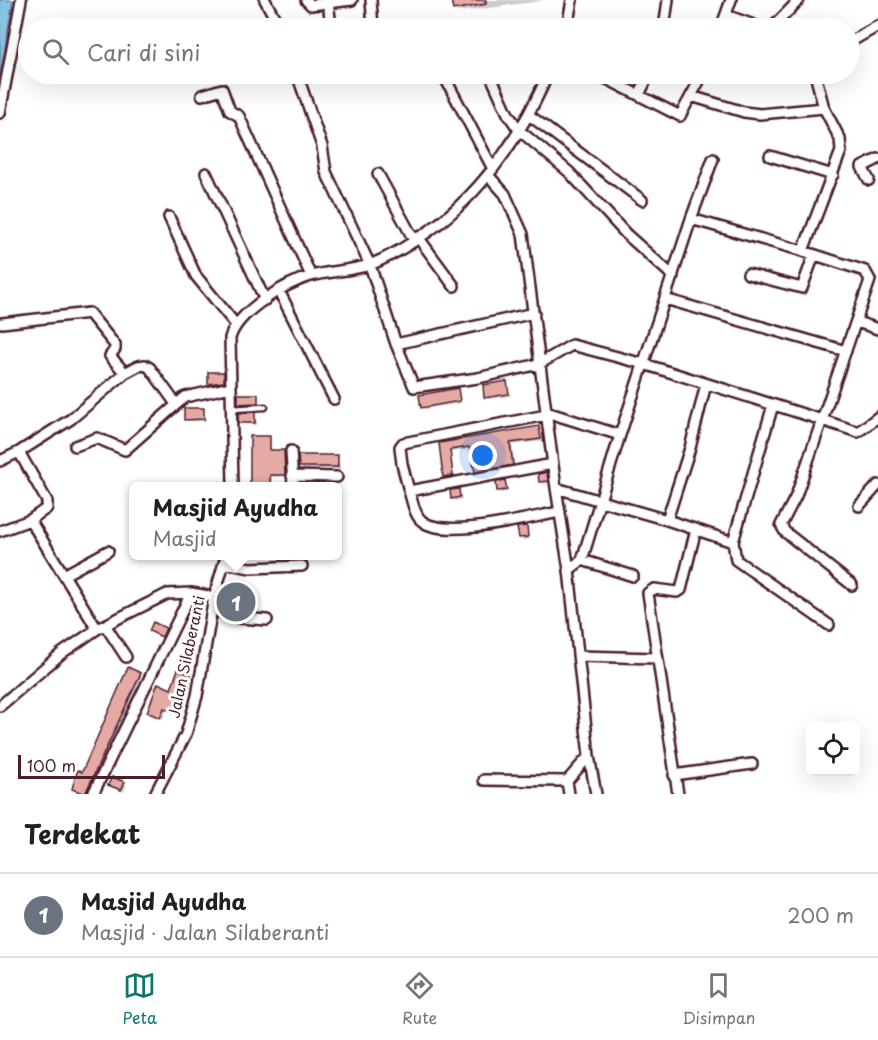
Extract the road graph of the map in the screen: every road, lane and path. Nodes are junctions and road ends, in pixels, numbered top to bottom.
1 (21, 0) edge
2 (265, 0) edge
3 (306, 0) edge
4 (352, 0) edge
5 (371, 0) edge
6 (572, 0) edge
7 (668, 0) edge
8 (731, 0) edge
9 (799, 0) edge
10 (329, 2) edge
11 (726, 15) junction
12 (275, 18) edge
13 (330, 18) edge
14 (372, 18) edge
15 (569, 18) edge
16 (665, 18) edge
17 (725, 18) edge
18 (734, 18) edge
19 (782, 18) edge
20 (878, 26) edge
21 (860, 36) edge
22 (300, 84) edge
23 (448, 84) edge
24 (494, 84) edge
25 (544, 84) edge
26 (617, 84) edge
27 (644, 84) edge
28 (698, 84) edge
29 (818, 84) edge
30 (202, 95) dead end
31 (639, 95) junction
32 (691, 96) junction
33 (824, 108) junction
34 (0, 112) edge
35 (530, 115) junction
36 (519, 130) junction
37 (770, 156) dead end
38 (713, 159) dead end
39 (878, 159) edge
40 (490, 172) junction
41 (206, 173) dead end
42 (378, 174) dead end
43 (833, 175) junction
44 (869, 180) dead end
45 (642, 200) dead end
46 (169, 217) dead end
47 (691, 219) junction
48 (416, 238) junction
49 (803, 251) junction
50 (814, 255) junction
51 (370, 265) junction
52 (748, 274) dead end
53 (310, 276) junction
54 (673, 276) junction
55 (454, 286) dead end
56 (279, 291) junction
57 (665, 299) junction
58 (266, 300) junction
59 (534, 313) junction
60 (857, 322) junction
61 (2, 323) dead end
62 (236, 325) junction
63 (878, 329) edge
64 (396, 344) junction
65 (846, 351) junction
66 (539, 364) junction
67 (644, 364) junction
68 (125, 373) junction
69 (706, 384) junction
70 (231, 387) junction
71 (334, 399) dead end
72 (176, 404) junction
73 (773, 405) junction
74 (265, 407) dead end
75 (232, 409) junction
76 (546, 414) junction
77 (878, 417) edge
78 (822, 420) junction
79 (620, 435) junction
80 (75, 446) dead end
81 (291, 451) dead end
82 (19, 452) junction
83 (0, 461) edge
84 (553, 465) junction
85 (292, 476) junction
86 (337, 477) dead end
87 (233, 482) edge
88 (293, 482) edge
89 (878, 485) edge
90 (556, 488) junction
91 (410, 491) junction
92 (602, 501) junction
93 (859, 506) dead end
94 (560, 512) junction
95 (30, 520) junction
96 (667, 520) junction
97 (696, 529) junction
98 (0, 531) edge
99 (733, 542) junction
100 (108, 551) dead end
101 (225, 560) edge
102 (228, 560) edge
103 (582, 560) junction
104 (302, 566) dead end
105 (569, 570) junction
106 (64, 575) junction
107 (633, 576) dead end
108 (852, 585) dead end
109 (191, 592) junction
110 (214, 597) junction
111 (212, 609) junction
112 (267, 621) dead end
113 (829, 625) dead end
114 (101, 627) junction
115 (578, 656) junction
116 (126, 657) dead end
117 (657, 658) junction
118 (0, 706) edge
119 (589, 756) junction
120 (752, 764) dead end
121 (674, 775) junction
122 (484, 780) dead end
123 (567, 781) junction
124 (93, 794) edge
125 (155, 794) edge
126 (569, 794) edge
127 (596, 794) edge
128 (678, 794) edge

1 - 34 street
2 - 12 street
3 - 10 street
4 - 10 street
5 - 14 street
6 - 15 street
7 - 16 street
8 - 11 street
9 - 19 street
10 - 13 street
11 - 17 street
11 - 18 street
20 - 21 street
22 - 51 street
23 - 40 street
24 - 36 street
25 - 35 street
26 - 31 street
27 - 31 street
28 - 32 street
29 - 33 street
30 - 53 street
31 - 32 street
32 - 33 street
33 - 43 street
35 - 36 street
35 - 45 street
36 - 40 street
36 - 54 street
37 - 43 street
38 - 47 street
39 - 44 street
40 - 48 street
40 - 59 street
41 - 58 street
42 - 48 street
43 - 49 street
46 - 62 street
47 - 49 street
47 - 54 street
48 - 51 street
48 - 55 street
49 - 50 street
50 - 52 street
50 - 60 street
51 - 53 street
51 - 64 street
53 - 56 street
54 - 57 street
56 - 58 street
56 - 71 street
57 - 65 street
57 - 67 street
58 - 62 street
59 - 64 street
59 - 66 street
60 - 63 street
60 - 65 street
61 - 68 street
62 - 70 street
64 - 66 street
65 - 78 street
66 - 67 street
66 - 76 street
67 - 69 street
67 - 79 street
68 - 72 street
68 - 82 street
69 - 73 street
69 - 96 street
70 - 72 street
70 - 75 street
72 - 80 street
73 - 78 street
73 - 99 street
74 - 75 lane
75 - 87 street
76 - 79 street
76 - 84 street
76 - 91 street
77 - 78 street
78 - 108 street
79 - 92 street
81 - 85 street
82 - 83 street
82 - 95 street
84 - 90 street
84 - 91 street
85 - 86 street
85 - 88 street
89 - 93 street
90 - 92 street
90 - 94 street
91 - 94 street
92 - 96 street
92 - 103 street
94 - 105 street
95 - 98 street
95 - 106 street
96 - 97 street
97 - 99 street
97 - 117 street
99 - 113 street
100 - 106 street
101 - 110 street, Jalan Silaberanti
102 - 104 street
103 - 105 street
103 - 107 street
105 - 115 street
106 - 114 street
109 - 110 street
109 - 114 street
109 - 124 street
110 - 111 street, Jalan Silaberanti
111 - 112 street
111 - 125 street, Jalan Silaberanti
114 - 116 street
114 - 118 street
115 - 117 street
115 - 119 street
117 - 121 street
119 - 123 street
119 - 127 street
120 - 121 street
121 - 128 street
122 - 123 street
123 - 126 street

